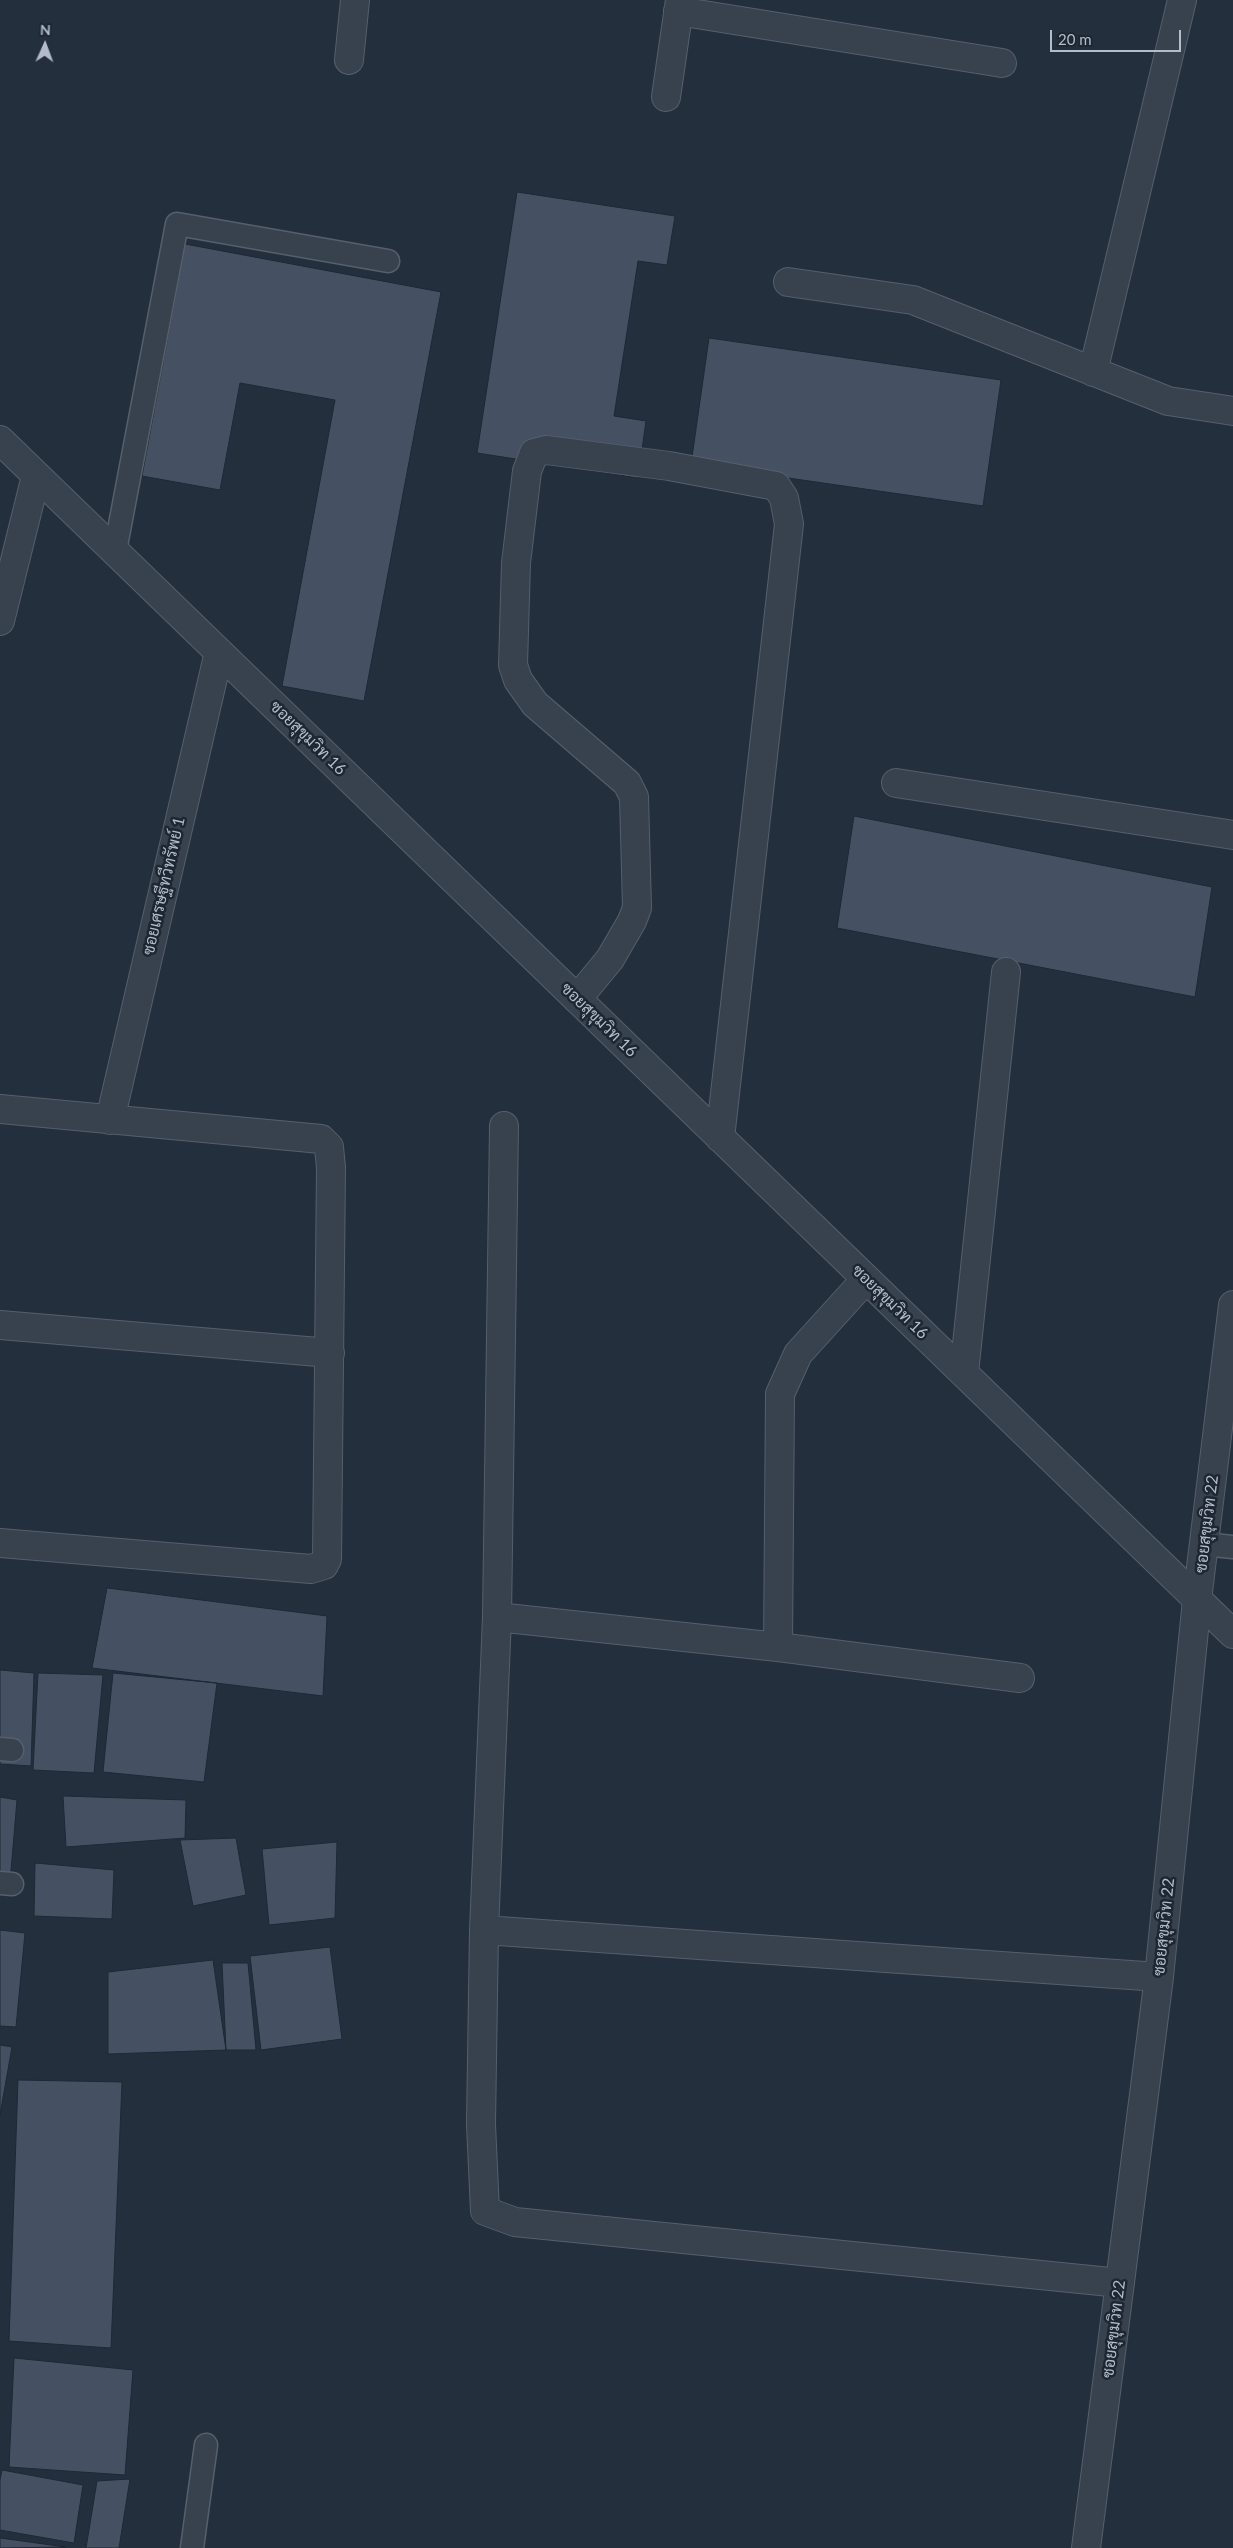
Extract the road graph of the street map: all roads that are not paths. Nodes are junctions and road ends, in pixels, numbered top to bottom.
1 (355, 0) edge
2 (1182, 0) edge
3 (679, 5) edge
4 (349, 60) dead end
5 (1002, 63) dead end
6 (666, 97) dead end
7 (388, 261) dead end
8 (788, 282) dead end
9 (1093, 372) junction
10 (1233, 411) edge
11 (0, 440) edge
12 (36, 476) junction
13 (115, 552) junction
14 (0, 621) edge
15 (219, 652) junction
16 (896, 783) dead end
17 (1233, 835) edge
18 (1006, 972) dead end
19 (577, 999) junction
20 (0, 1110) edge
21 (110, 1120) junction
22 (504, 1126) dead end
23 (720, 1138) junction
24 (866, 1279) junction
25 (1233, 1305) edge
26 (1233, 1310) edge
27 (0, 1325) edge
28 (330, 1353) junction
29 (964, 1373) junction
30 (0, 1543) edge
31 (1204, 1544) junction
32 (1233, 1547) edge
33 (1197, 1600) junction
34 (497, 1617) junction
35 (1233, 1634) edge
36 (778, 1647) junction
37 (1020, 1678) dead end
38 (484, 1930) junction
39 (1159, 1977) junction
40 (1120, 2283) junction
41 (206, 2445) dead end
42 (192, 2548) edge
43 (1086, 2548) edge

1 - 4 street
2 - 9 street
3 - 5 street
3 - 6 street
7 - 13 lane
8 - 9 street
9 - 10 street
11 - 12 street, ซอยสุขุมวิท 16
12 - 13 street, ซอยสุขุมวิท 16
12 - 14 street
13 - 15 street, ซอยสุขุมวิท 16
15 - 19 street, ซอยสุขุมวิท 16
15 - 21 street, ซอยเศรษฐีทวีทรัพย์ 1
16 - 17 street
18 - 29 street
19 - 23 street, ซอยสุขุมวิท 16
19 - 23 street
20 - 21 street
21 - 28 street
22 - 34 street
23 - 24 street, ซอยสุขุมวิท 16
24 - 29 street, ซอยสุขุมวิท 16
24 - 36 street
25 - 26 street, ซอยสุขุมวิท 22
26 - 31 street, ซอยสุขุมวิท 22
27 - 28 street
28 - 30 street
29 - 33 street, ซอยสุขุมวิท 16
31 - 32 lane
31 - 33 street, ซอยสุขุมวิท 22
33 - 35 street, ซอยสุขุมวิท 16
33 - 39 street, ซอยสุขุมวิท 22
34 - 36 street
34 - 38 street
36 - 37 street
38 - 39 street
38 - 40 street
39 - 40 street, ซอยสุขุมวิท 22
40 - 43 street, ซอยสุขุมวิท 22
41 - 42 lane

